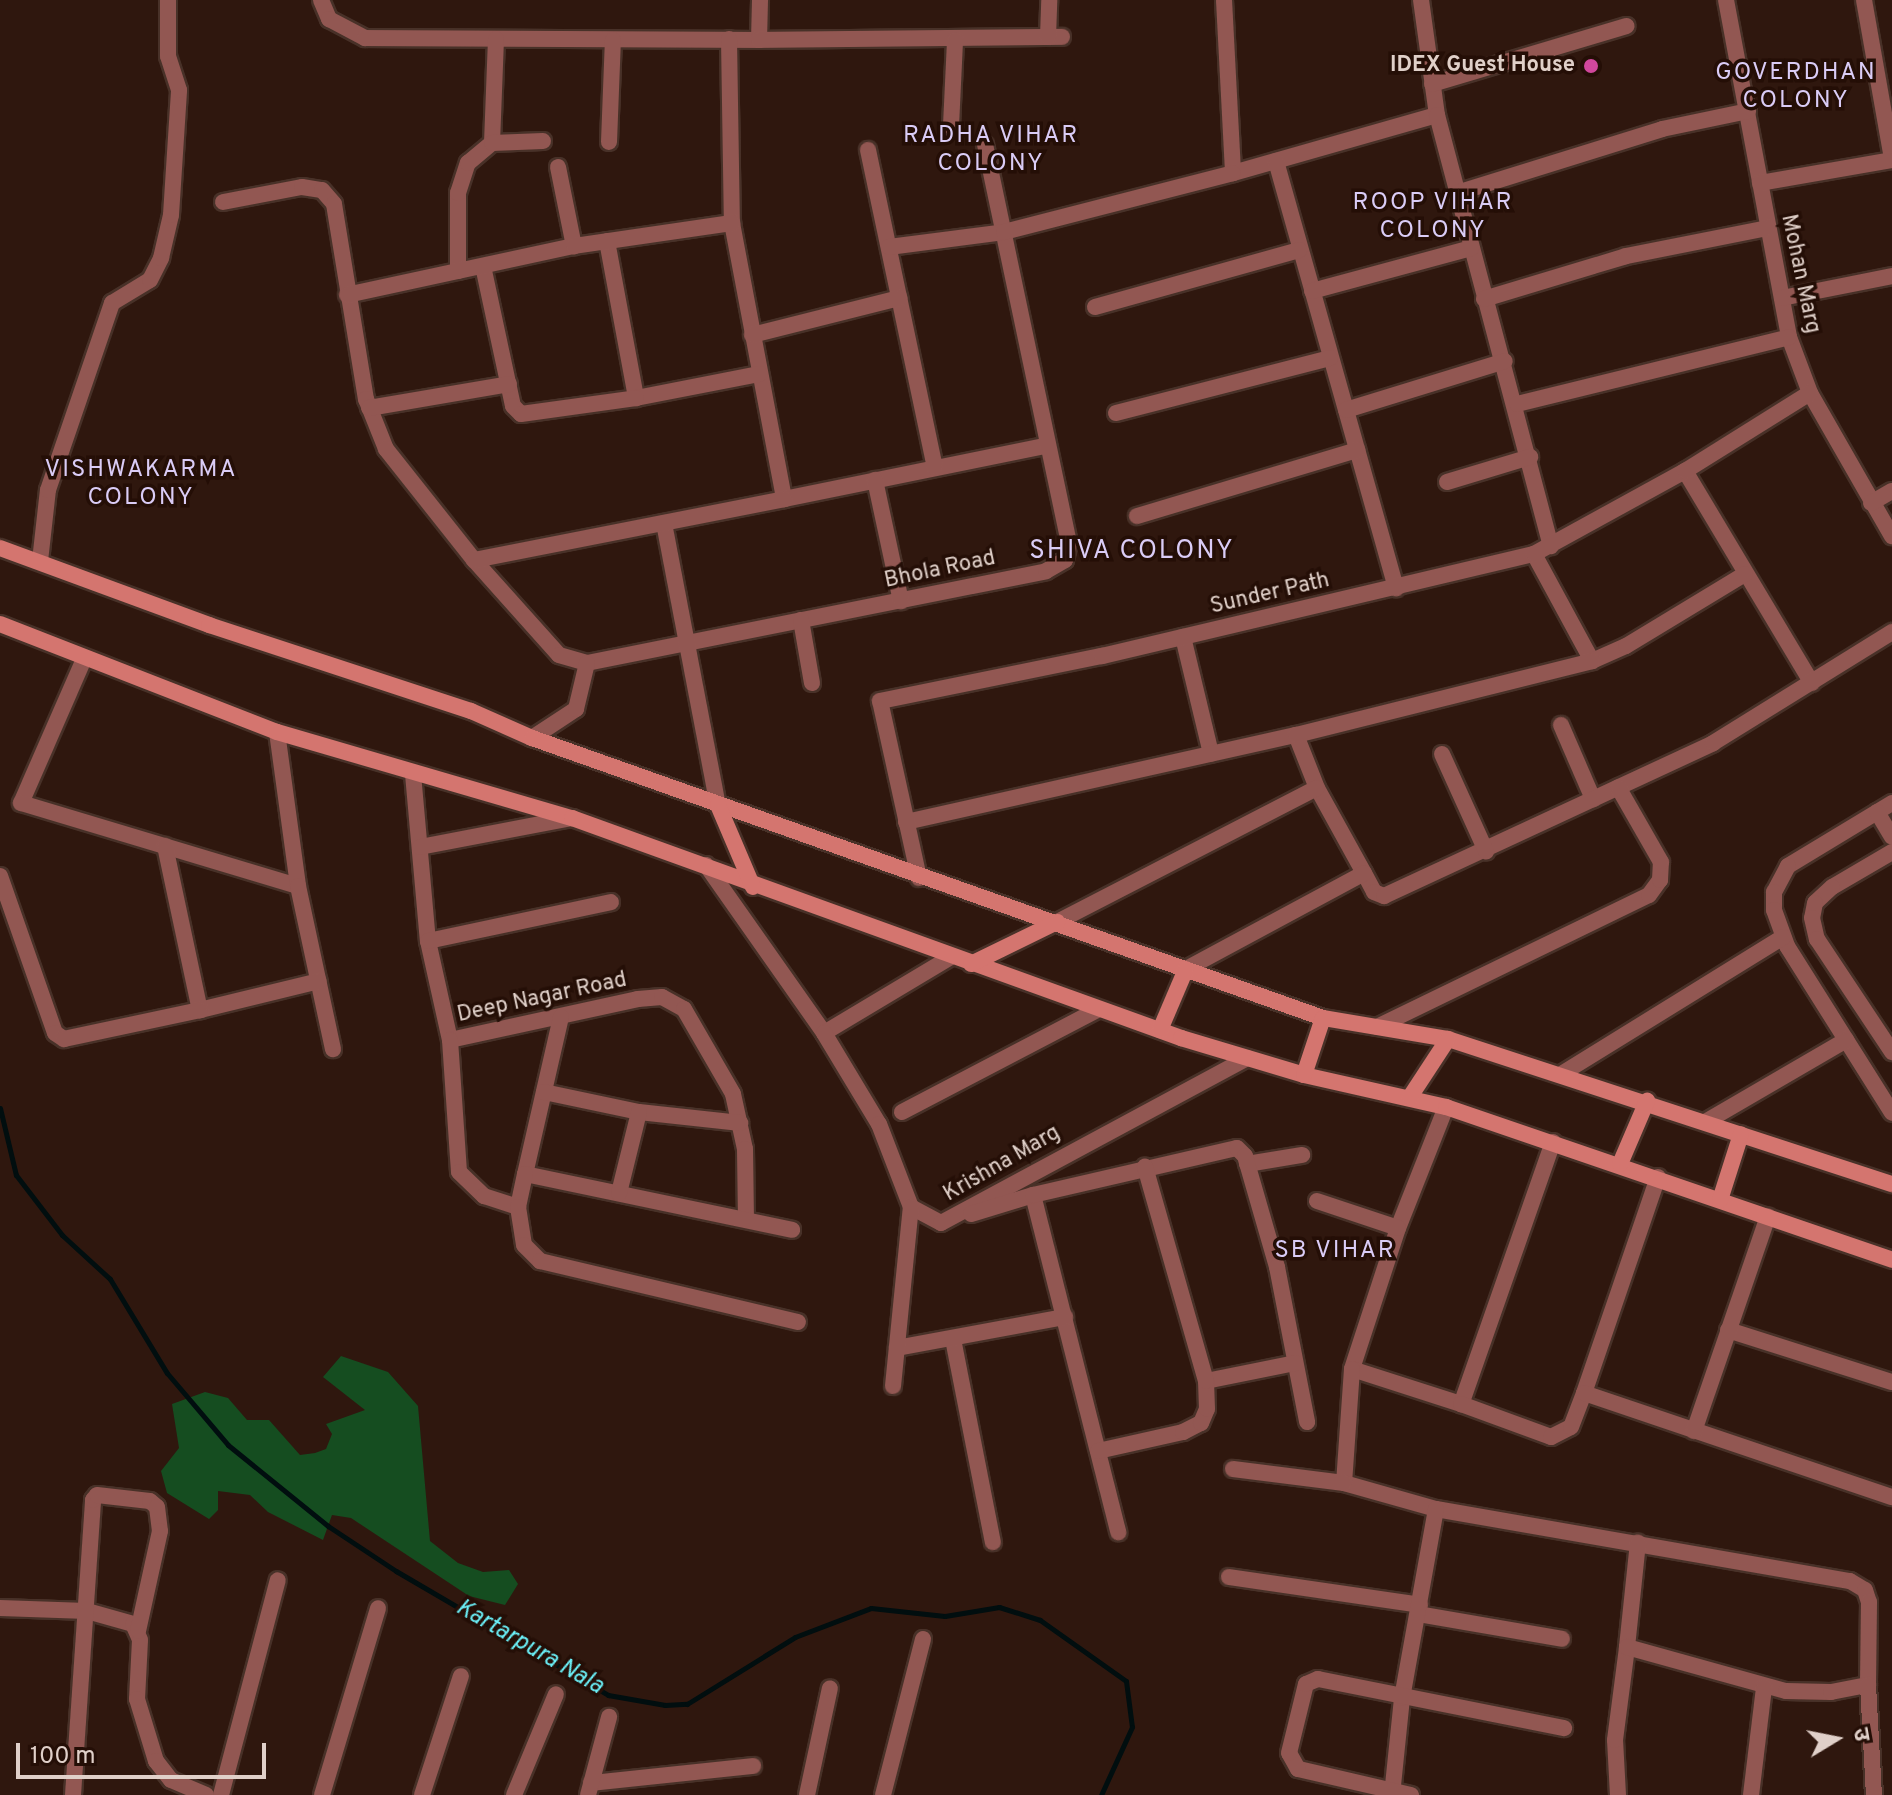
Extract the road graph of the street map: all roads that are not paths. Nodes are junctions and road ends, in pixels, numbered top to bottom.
1 (168, 0) edge
2 (321, 0) edge
3 (760, 0) edge
4 (1049, 0) edge
5 (1224, 0) edge
6 (1421, 0) edge
7 (1726, 0) edge
8 (1864, 0) edge
9 (1627, 26) dead end
10 (496, 39) junction
11 (729, 39) junction
12 (613, 40) junction
13 (759, 40) junction
14 (955, 40) junction
15 (1432, 84) junction
16 (1748, 111) junction
17 (1437, 115) junction
18 (951, 126) dead end
19 (543, 141) dead end
20 (609, 142) dead end
21 (492, 143) junction
22 (985, 145) dead end
23 (868, 150) dead end
24 (1892, 159) edge
25 (1276, 161) junction
26 (558, 167) dead end
27 (1233, 173) junction
28 (1760, 183) junction
29 (1457, 193) junction
30 (223, 202) dead end
31 (732, 223) junction
32 (1767, 228) junction
33 (1004, 232) junction
34 (607, 241) junction
35 (574, 246) junction
36 (889, 247) junction
37 (1471, 248) junction
38 (1299, 250) junction
39 (483, 266) junction
40 (458, 271) junction
41 (1892, 276) edge
42 (1312, 291) junction
43 (347, 295) junction
44 (899, 298) junction
45 (1782, 298) junction
46 (1484, 299) junction
47 (1095, 307) dead end
48 (752, 335) junction
49 (1789, 337) junction
50 (1330, 358) junction
51 (1505, 361) junction
52 (760, 374) junction
53 (509, 384) junction
54 (1810, 393) junction
55 (636, 398) junction
56 (1517, 404) junction
57 (369, 408) junction
58 (1346, 410) junction
59 (1116, 413) dead end
60 (1045, 446) junction
61 (1357, 450) junction
62 (1530, 457) junction
63 (935, 467) junction
64 (1685, 471) junction
65 (875, 480) junction
66 (1447, 482) dead end
67 (1892, 491) edge
68 (784, 499) junction
69 (1871, 503) junction
70 (1137, 516) dead end
71 (664, 523) junction
72 (1892, 536) edge
73 (1551, 546) junction
74 (0, 548) edge
75 (1534, 554) junction
76 (474, 560) junction
77 (40, 561) junction
78 (1745, 574) junction
79 (1396, 588) junction
80 (901, 601) junction
81 (801, 620) junction
82 (0, 624) edge
83 (1892, 632) edge
84 (1183, 637) junction
85 (687, 643) junction
86 (84, 659) junction
87 (1592, 661) junction
88 (587, 663) junction
89 (812, 683) dead end
90 (1812, 683) junction
91 (1561, 725) dead end
92 (277, 732) junction
93 (1296, 735) junction
94 (532, 738) junction
95 (1211, 754) junction
96 (1442, 754) dead end
97 (413, 774) junction
98 (1618, 787) junction
99 (1317, 788) junction
100 (1593, 799) junction
101 (718, 805) junction
102 (1885, 808) edge
103 (572, 818) junction
104 (906, 822) junction
105 (1892, 837) edge
106 (165, 846) junction
107 (420, 847) junction
108 (1486, 851) junction
109 (1892, 852) edge
110 (706, 865) junction
111 (1364, 873) junction
112 (0, 876) edge
113 (919, 878) junction
114 (298, 886) junction
115 (753, 887) junction
116 (611, 902) dead end
117 (1057, 922) junction
118 (1783, 937) junction
119 (428, 941) junction
120 (951, 957) junction
121 (971, 964) junction
122 (1186, 969) junction
123 (319, 981) junction
124 (1099, 1009) junction
125 (200, 1010) junction
126 (561, 1017) junction
127 (1323, 1018) junction
128 (1377, 1027) junction
129 (1160, 1030) junction
130 (824, 1033) junction
131 (1448, 1039) junction
132 (450, 1040) junction
133 (1846, 1040) junction
134 (333, 1049) dead end
135 (1892, 1052) edge
136 (1247, 1058) junction
137 (1563, 1073) junction
138 (1304, 1075) junction
139 (544, 1092) junction
140 (1410, 1097) junction
141 (1647, 1101) junction
142 (1446, 1107) junction
143 (639, 1112) junction
144 (902, 1112) dead end
145 (1892, 1113) edge
146 (1707, 1121) junction
147 (740, 1123) junction
148 (1741, 1134) junction
149 (1553, 1142) junction
150 (1302, 1155) dead end
151 (1247, 1164) junction
152 (1620, 1164) junction
153 (1145, 1167) junction
154 (525, 1174) junction
155 (1658, 1177) junction
156 (1892, 1184) edge
157 (619, 1193) junction
158 (1033, 1195) junction
159 (1720, 1200) junction
160 (1317, 1201) dead end
161 (518, 1207) junction
162 (911, 1207) junction
163 (1768, 1216) junction
164 (746, 1219) junction
165 (953, 1220) junction
166 (1398, 1228) junction
167 (792, 1230) dead end
168 (1892, 1260) edge
169 (1065, 1317) junction
170 (798, 1322) dead end
171 (1728, 1330) junction
172 (953, 1339) junction
173 (897, 1348) junction
174 (1295, 1363) junction
175 (1352, 1369) junction
176 (1206, 1381) junction
177 (1892, 1382) edge
178 (893, 1386) dead end
179 (1584, 1393) junction
180 (1461, 1404) junction
181 (1307, 1422) dead end
182 (1694, 1431) junction
183 (1098, 1451) junction
184 (1233, 1469) dead end
185 (1344, 1483) junction
186 (1892, 1497) edge
187 (1436, 1509) junction
188 (1118, 1532) dead end
189 (993, 1542) dead end
190 (1638, 1543) junction
191 (1229, 1577) dead end
192 (278, 1580) dead end
193 (0, 1608) edge
194 (378, 1608) dead end
195 (1419, 1610) junction
196 (87, 1611) junction
197 (138, 1631) junction
198 (923, 1639) dead end
199 (1562, 1639) dead end
200 (1627, 1647) junction
201 (461, 1676) dead end
202 (1868, 1685) junction
203 (1764, 1687) junction
204 (830, 1688) dead end
205 (556, 1694) dead end
206 (1402, 1698) junction
207 (609, 1717) dead end
208 (1564, 1728) dead end
209 (753, 1766) dead end
210 (590, 1789) edge
211 (1393, 1794) edge
212 (73, 1795) edge
213 (206, 1795) edge
214 (221, 1795) edge
215 (322, 1795) edge
216 (422, 1795) edge
217 (514, 1795) edge
218 (807, 1795) edge
219 (883, 1795) edge
220 (1411, 1795) edge
221 (1618, 1795) edge
222 (1751, 1795) edge
223 (1874, 1795) edge

1 - 77 street
2 - 10 street
3 - 13 street
4 - 14 street
5 - 27 street
6 - 15 street
7 - 16 street, Mohan Marg
8 - 24 street
9 - 15 street
10 - 12 street
10 - 21 street
11 - 12 street
11 - 13 street
11 - 31 street
12 - 20 street
13 - 14 street
14 - 18 street
15 - 17 street
16 - 28 street, Mohan Marg
16 - 29 street
17 - 25 street
17 - 29 street
19 - 21 street
21 - 40 street
22 - 33 street, Bhola Road
23 - 36 street
24 - 28 street
25 - 27 street
25 - 38 street
26 - 35 street
27 - 33 street
28 - 32 street, Mohan Marg
29 - 37 street
30 - 43 street
31 - 34 street
31 - 48 street
32 - 45 street, Mohan Marg
32 - 46 street
33 - 36 street
33 - 60 street, Bhola Road
34 - 35 street
34 - 55 street
35 - 39 street
36 - 44 street
37 - 42 street
37 - 46 street
38 - 42 street
38 - 47 street
39 - 40 street
39 - 53 street
40 - 43 street
41 - 45 street
42 - 50 street
43 - 57 street
44 - 48 street
44 - 63 street
45 - 49 street, Mohan Marg
46 - 51 street
48 - 52 street
49 - 54 street, Mohan Marg
49 - 56 street
50 - 58 street
50 - 59 street
51 - 56 street
51 - 58 street
52 - 55 street
52 - 68 street
53 - 55 street
53 - 57 street
54 - 64 street, Sunder Path
54 - 69 street, Mohan Marg
56 - 62 street
57 - 76 street
58 - 61 street
60 - 63 street
60 - 80 street, Bhola Road
61 - 70 street
61 - 79 street
62 - 66 street
62 - 73 street
63 - 65 street
64 - 73 street, Sunder Path
64 - 78 street
65 - 68 street
65 - 80 street
67 - 69 street
68 - 71 street
69 - 72 street, Mohan Marg
71 - 76 street
71 - 85 street
73 - 75 street, Sunder Path
74 - 77 street
75 - 79 street, Sunder Path
75 - 87 street
76 - 88 street
77 - 94 street
78 - 87 street
78 - 90 street
79 - 84 street, Sunder Path
80 - 81 street, Bhola Road
81 - 85 street, Bhola Road
81 - 89 street
82 - 86 street
83 - 90 street
84 - 95 street
84 - 104 street, Sunder Path
85 - 88 street, Bhola Road
85 - 101 street
86 - 92 street
86 - 106 street
87 - 93 street
88 - 94 street
90 - 98 street
91 - 100 street
92 - 97 street
92 - 114 street
93 - 95 street
93 - 99 street
94 - 101 street
95 - 104 street
96 - 108 street
97 - 103 street
97 - 107 street, Deep Nagar Road
98 - 100 street
98 - 128 street
99 - 111 street
99 - 117 street
100 - 108 street
101 - 113 street
101 - 115 street
102 - 105 street
102 - 118 street
103 - 107 street
103 - 110 street
104 - 113 street, Sunder Path
106 - 114 street
106 - 125 street
107 - 119 street, Deep Nagar Road
108 - 111 street
109 - 135 street
110 - 115 street
110 - 130 street
111 - 122 street
112 - 125 street
113 - 117 street
114 - 123 street
115 - 120 street
116 - 119 street
117 - 121 street
117 - 122 street
118 - 133 street
118 - 137 street
119 - 132 street, Deep Nagar Road
120 - 121 street
120 - 130 street
121 - 124 street
122 - 127 street
122 - 129 street
123 - 125 street
123 - 134 street
124 - 129 street
124 - 144 street
126 - 132 street, Deep Nagar Road
126 - 139 street
126 - 147 street, Deep Nagar Road
127 - 128 street
127 - 138 street
128 - 131 street
129 - 136 street
130 - 162 street
131 - 137 street
131 - 140 street
132 - 161 street
133 - 145 street
133 - 146 street
136 - 138 street
136 - 165 street, Krishna Marg
137 - 141 street
138 - 140 street
139 - 143 street
139 - 154 street
140 - 142 street
141 - 146 street
141 - 152 street
142 - 149 street
142 - 166 street
143 - 147 street
143 - 157 street
146 - 148 street
147 - 164 street, Deep Nagar Road
148 - 156 street
148 - 159 street
149 - 152 street
149 - 180 street
150 - 151 street
151 - 153 street
151 - 174 street
152 - 155 street
153 - 158 street
153 - 176 street
154 - 157 street
154 - 161 street
155 - 159 street
155 - 179 street
157 - 164 street
158 - 165 street
158 - 169 street
159 - 163 street
160 - 166 street
161 - 170 street
162 - 165 street, Krishna Marg
162 - 173 street
163 - 168 street
163 - 171 street
164 - 167 street
166 - 175 street
169 - 172 street
169 - 183 street
171 - 177 street
171 - 182 street
172 - 173 street
172 - 189 street
173 - 178 street
174 - 176 street
174 - 181 street
175 - 180 street
175 - 185 street
176 - 183 street
179 - 180 street
179 - 182 street
182 - 186 street
183 - 188 street
184 - 185 street
185 - 187 street
187 - 190 street
187 - 195 street
190 - 200 street
190 - 202 street
191 - 195 street
192 - 214 street
193 - 196 street
194 - 215 street
195 - 199 street
195 - 206 street
196 - 197 street
196 - 197 street
196 - 212 street
197 - 213 street
198 - 219 street
200 - 203 street
200 - 221 street
201 - 216 street
202 - 203 street
202 - 223 street
203 - 222 street
204 - 218 street
205 - 217 street
206 - 208 street
206 - 211 street
206 - 211 street
207 - 210 street
209 - 210 street
211 - 220 street

